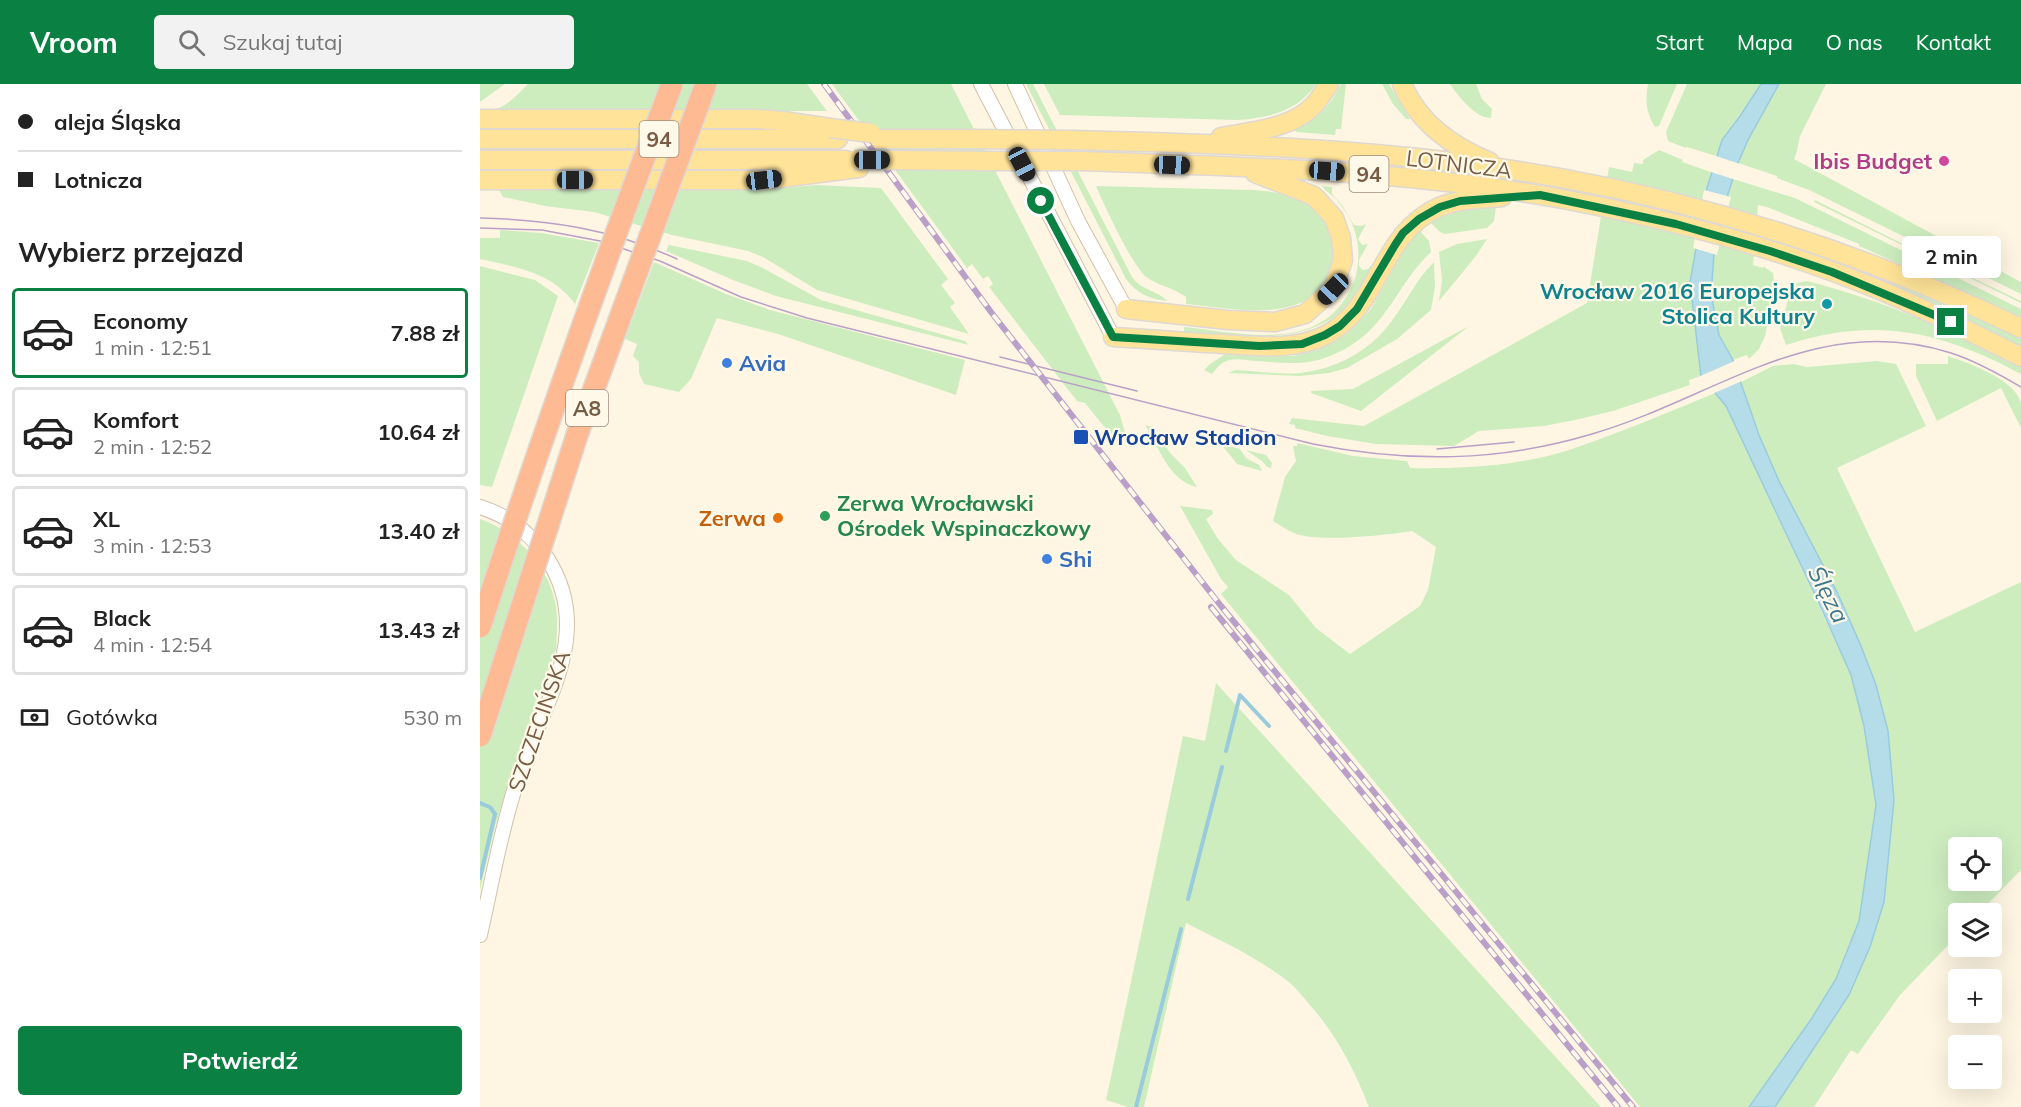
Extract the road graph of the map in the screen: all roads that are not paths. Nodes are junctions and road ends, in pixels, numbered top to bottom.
1 (672, 84) edge
2 (706, 84) edge
3 (981, 84) edge
4 (1015, 84) edge
5 (1329, 84) edge
6 (1401, 84) edge
7 (480, 119) edge
8 (834, 134) junction
9 (480, 139) edge
10 (1187, 143) junction
11 (480, 160) edge
12 (856, 164) junction
13 (1239, 167) junction
14 (1504, 168) junction
15 (480, 180) edge
16 (1540, 195) junction
17 (1126, 309) joint
18 (2021, 328) edge
19 (1113, 337) joint
20 (2021, 357) edge
21 (480, 507) edge
22 (480, 627) edge
23 (480, 736) edge
24 (480, 935) edge

1 - 22 highway, A8, bridge
2 - 23 highway, A8, bridge
3 - 19 street
4 - 17 street
5 - 10 main road
6 - 14 main road
7 - 8 main road
8 - 9 main road, 94
8 - 10 main road, LOTNICZA / 94, bridge
10 - 14 main road, LOTNICZA / 94
11 - 12 main road, 94
12 - 13 main road, LOTNICZA / 94, bridge
12 - 15 main road
13 - 16 main road, LOTNICZA / 94
13 - 17 main road
14 - 18 main road, LOTNICZA / 94
16 - 19 main road
16 - 20 main road, LOTNICZA / 94
21 - 24 street, SZCZECIŃSKA

